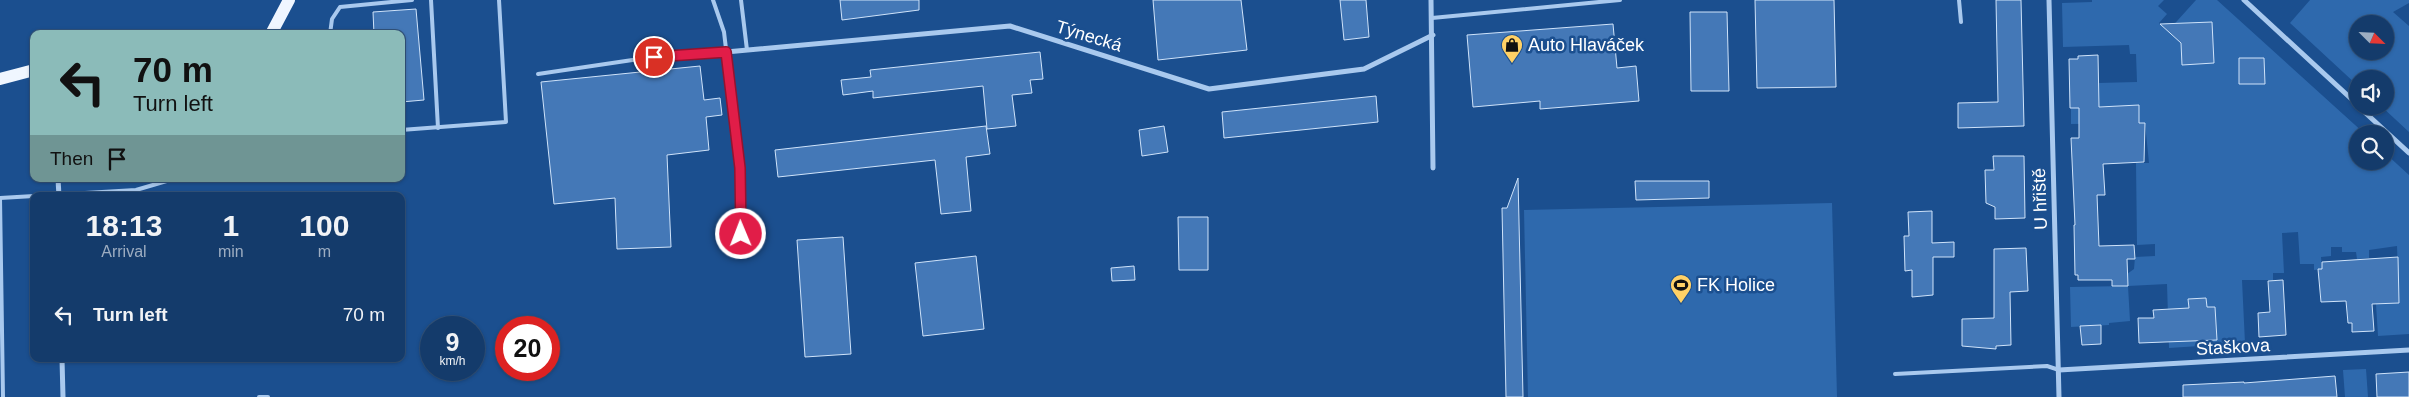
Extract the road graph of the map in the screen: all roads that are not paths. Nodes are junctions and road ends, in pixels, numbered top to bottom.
1 (412, 0) edge
2 (431, 0) edge
3 (499, 0) edge
4 (713, 0) edge
5 (742, 0) edge
6 (1431, 0) edge
7 (1620, 0) edge
8 (1959, 0) edge
9 (2049, 0) edge
10 (2244, 0) edge
11 (286, 2) edge
12 (368, 2) edge
13 (1432, 18) junction
14 (1960, 22) dead end
15 (273, 30) edge
16 (331, 30) edge
17 (1433, 36) junction
18 (747, 50) junction
19 (726, 52) junction
20 (30, 71) edge
21 (538, 74) dead end
22 (0, 79) edge
23 (2349, 98) edge
24 (2368, 115) edge
25 (438, 128) junction
26 (405, 130) edge
27 (2409, 153) edge
28 (1433, 168) dead end
29 (163, 182) edge
30 (110, 192) edge
31 (30, 197) edge
32 (0, 198) edge
33 (741, 234) dead end
34 (2409, 350) edge
35 (62, 362) edge
36 (2059, 370) junction
37 (1894, 374) dead end
38 (3, 397) edge
39 (63, 397) edge
40 (260, 397) edge
41 (268, 397) edge
42 (2060, 397) edge

1 - 12 lane
2 - 25 lane
3 - 25 lane
4 - 19 lane
5 - 18 lane
6 - 13 street
7 - 13 lane
8 - 14 lane
9 - 36 street, U hřiště
10 - 23 street
11 - 15 main road
12 - 16 lane
13 - 17 street
17 - 18 street, Týnecká
17 - 28 street
18 - 19 street, Týnecká
19 - 21 lane
19 - 33 lane
20 - 22 main road
24 - 27 street
25 - 26 lane
29 - 30 lane
31 - 32 lane
32 - 38 lane
34 - 36 street, Staškova
35 - 39 street
36 - 37 lane
36 - 42 street, U hřiště
40 - 41 lane

